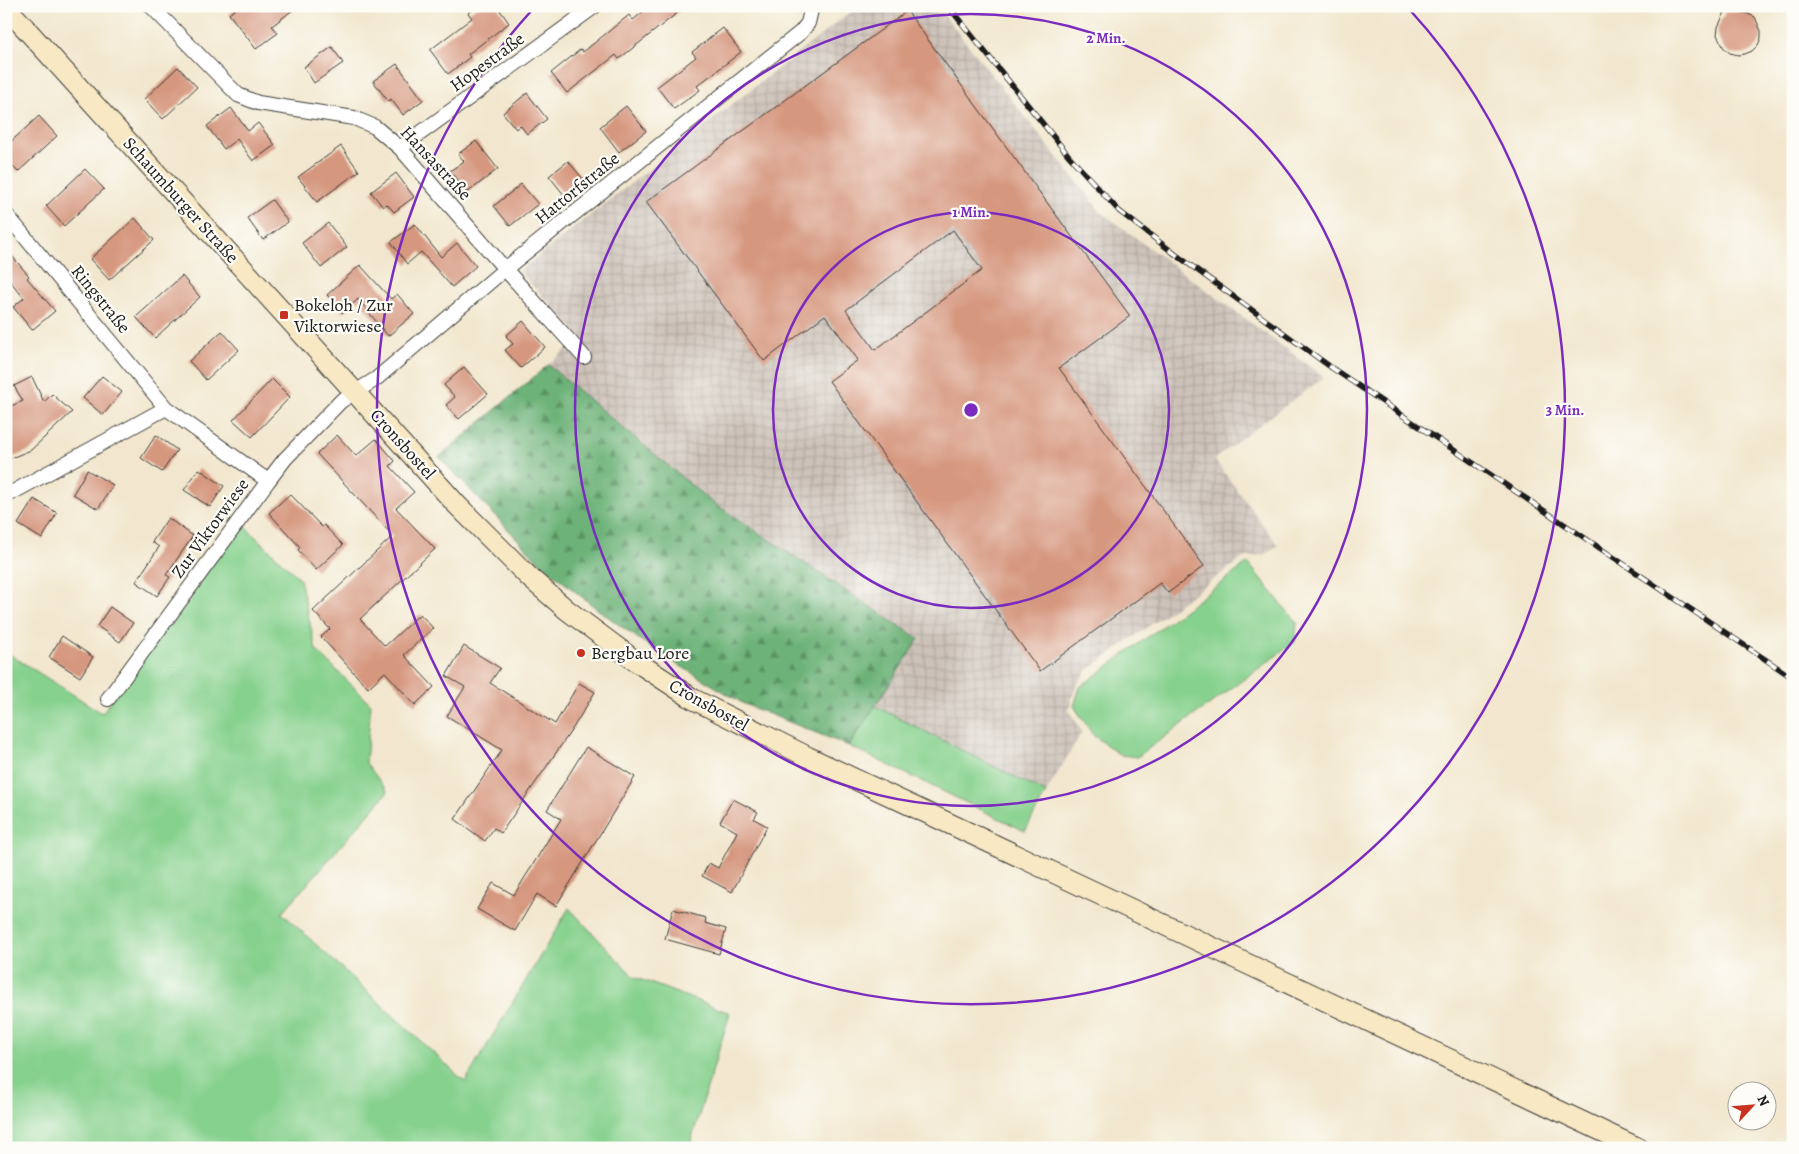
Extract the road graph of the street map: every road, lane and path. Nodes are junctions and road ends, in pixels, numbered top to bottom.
1 (151, 6) edge
2 (595, 6) edge
3 (812, 6) edge
4 (6, 7) edge
5 (400, 148) junction
6 (6, 214) edge
7 (505, 269) junction
8 (584, 357) dead end
9 (355, 393) junction
10 (166, 408) junction
11 (268, 481) junction
12 (6, 496) edge
13 (108, 699) dead end
14 (1638, 1148) edge

1 - 5 street, Hansastraße
2 - 5 street, Hopestraße
3 - 7 street, Hattorfstraße
4 - 9 street, Schaumburger Straße
5 - 7 street, Hansastraße
6 - 10 street, Ringstraße
7 - 8 street, Hansastraße
7 - 9 street, Hattorfstraße
9 - 11 street, Zur Viktorwiese
9 - 14 street, Cronsbostel
10 - 11 street, Ringstraße
10 - 12 street
11 - 13 street, Zur Viktorwiese

